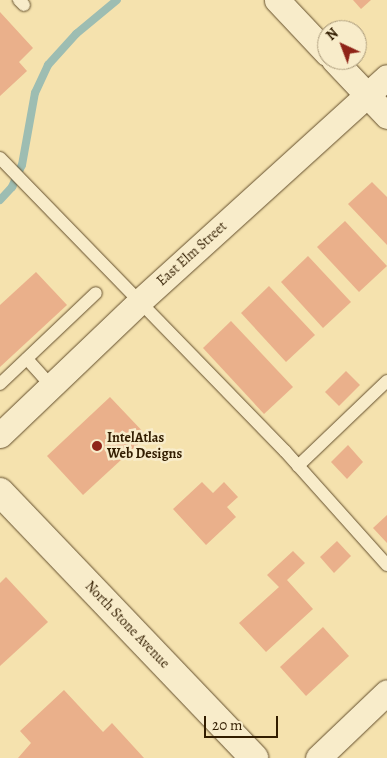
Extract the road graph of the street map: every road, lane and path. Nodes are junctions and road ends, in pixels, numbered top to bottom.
1 (277, 0) edge
2 (317, 42) edge
3 (343, 70) edge
4 (387, 78) edge
5 (367, 96) junction
6 (387, 116) edge
7 (0, 158) edge
8 (96, 292) dead end
9 (140, 301) junction
10 (27, 358) junction
11 (387, 381) edge
12 (0, 384) edge
13 (51, 386) junction
14 (0, 435) edge
15 (298, 466) junction
16 (0, 492) edge
17 (387, 565) edge
18 (387, 692) edge
19 (254, 758) edge
20 (318, 758) edge

1 - 2 street
3 - 5 street
4 - 5 street, East Elm Street
5 - 6 street
5 - 9 street, East Elm Street
7 - 9 lane
8 - 10 lane
9 - 13 street, East Elm Street
9 - 15 lane
10 - 12 lane
10 - 13 lane
11 - 15 lane
13 - 14 street, East Elm Street
15 - 17 lane
16 - 19 main road, North Stone Avenue
18 - 20 street

